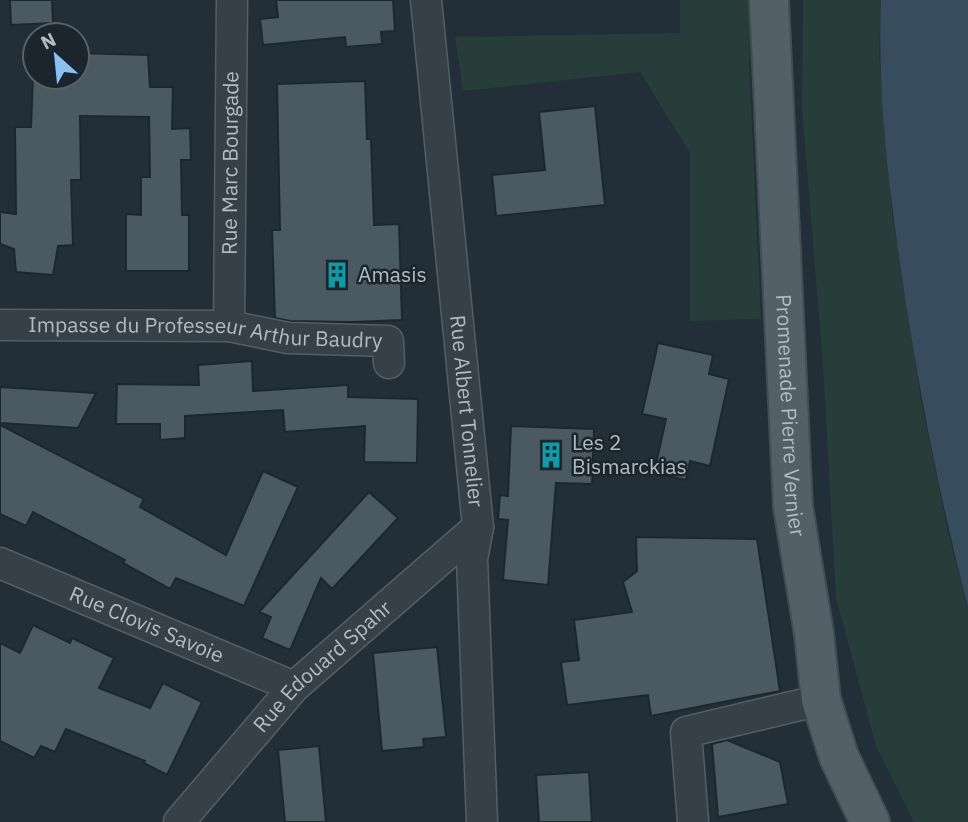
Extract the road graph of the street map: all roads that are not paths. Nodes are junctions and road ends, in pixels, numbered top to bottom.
1 (232, 0) edge
2 (426, 0) edge
3 (769, 0) edge
4 (0, 325) edge
5 (229, 326) junction
6 (388, 363) dead end
7 (478, 527) junction
8 (0, 564) edge
9 (294, 687) junction
10 (821, 700) junction
11 (179, 822) edge
12 (482, 822) edge
13 (693, 822) edge
14 (870, 822) edge

1 - 5 street, Rue Marc Bourgade
2 - 7 street, Rue Albert Tonnelier
3 - 10 main road, Promenade Pierre Vernier
4 - 5 street, Impasse du Professeur Arthur Baudry
5 - 6 street, Impasse du Professeur Arthur Baudry
7 - 9 street, Rue Edouard Spahr
7 - 12 street, Rue Albert Tonnelier
8 - 9 street, Rue Clovis Savoie
9 - 11 street, Rue Edouard Spahr
10 - 13 street
10 - 14 main road, Promenade Pierre Vernier

